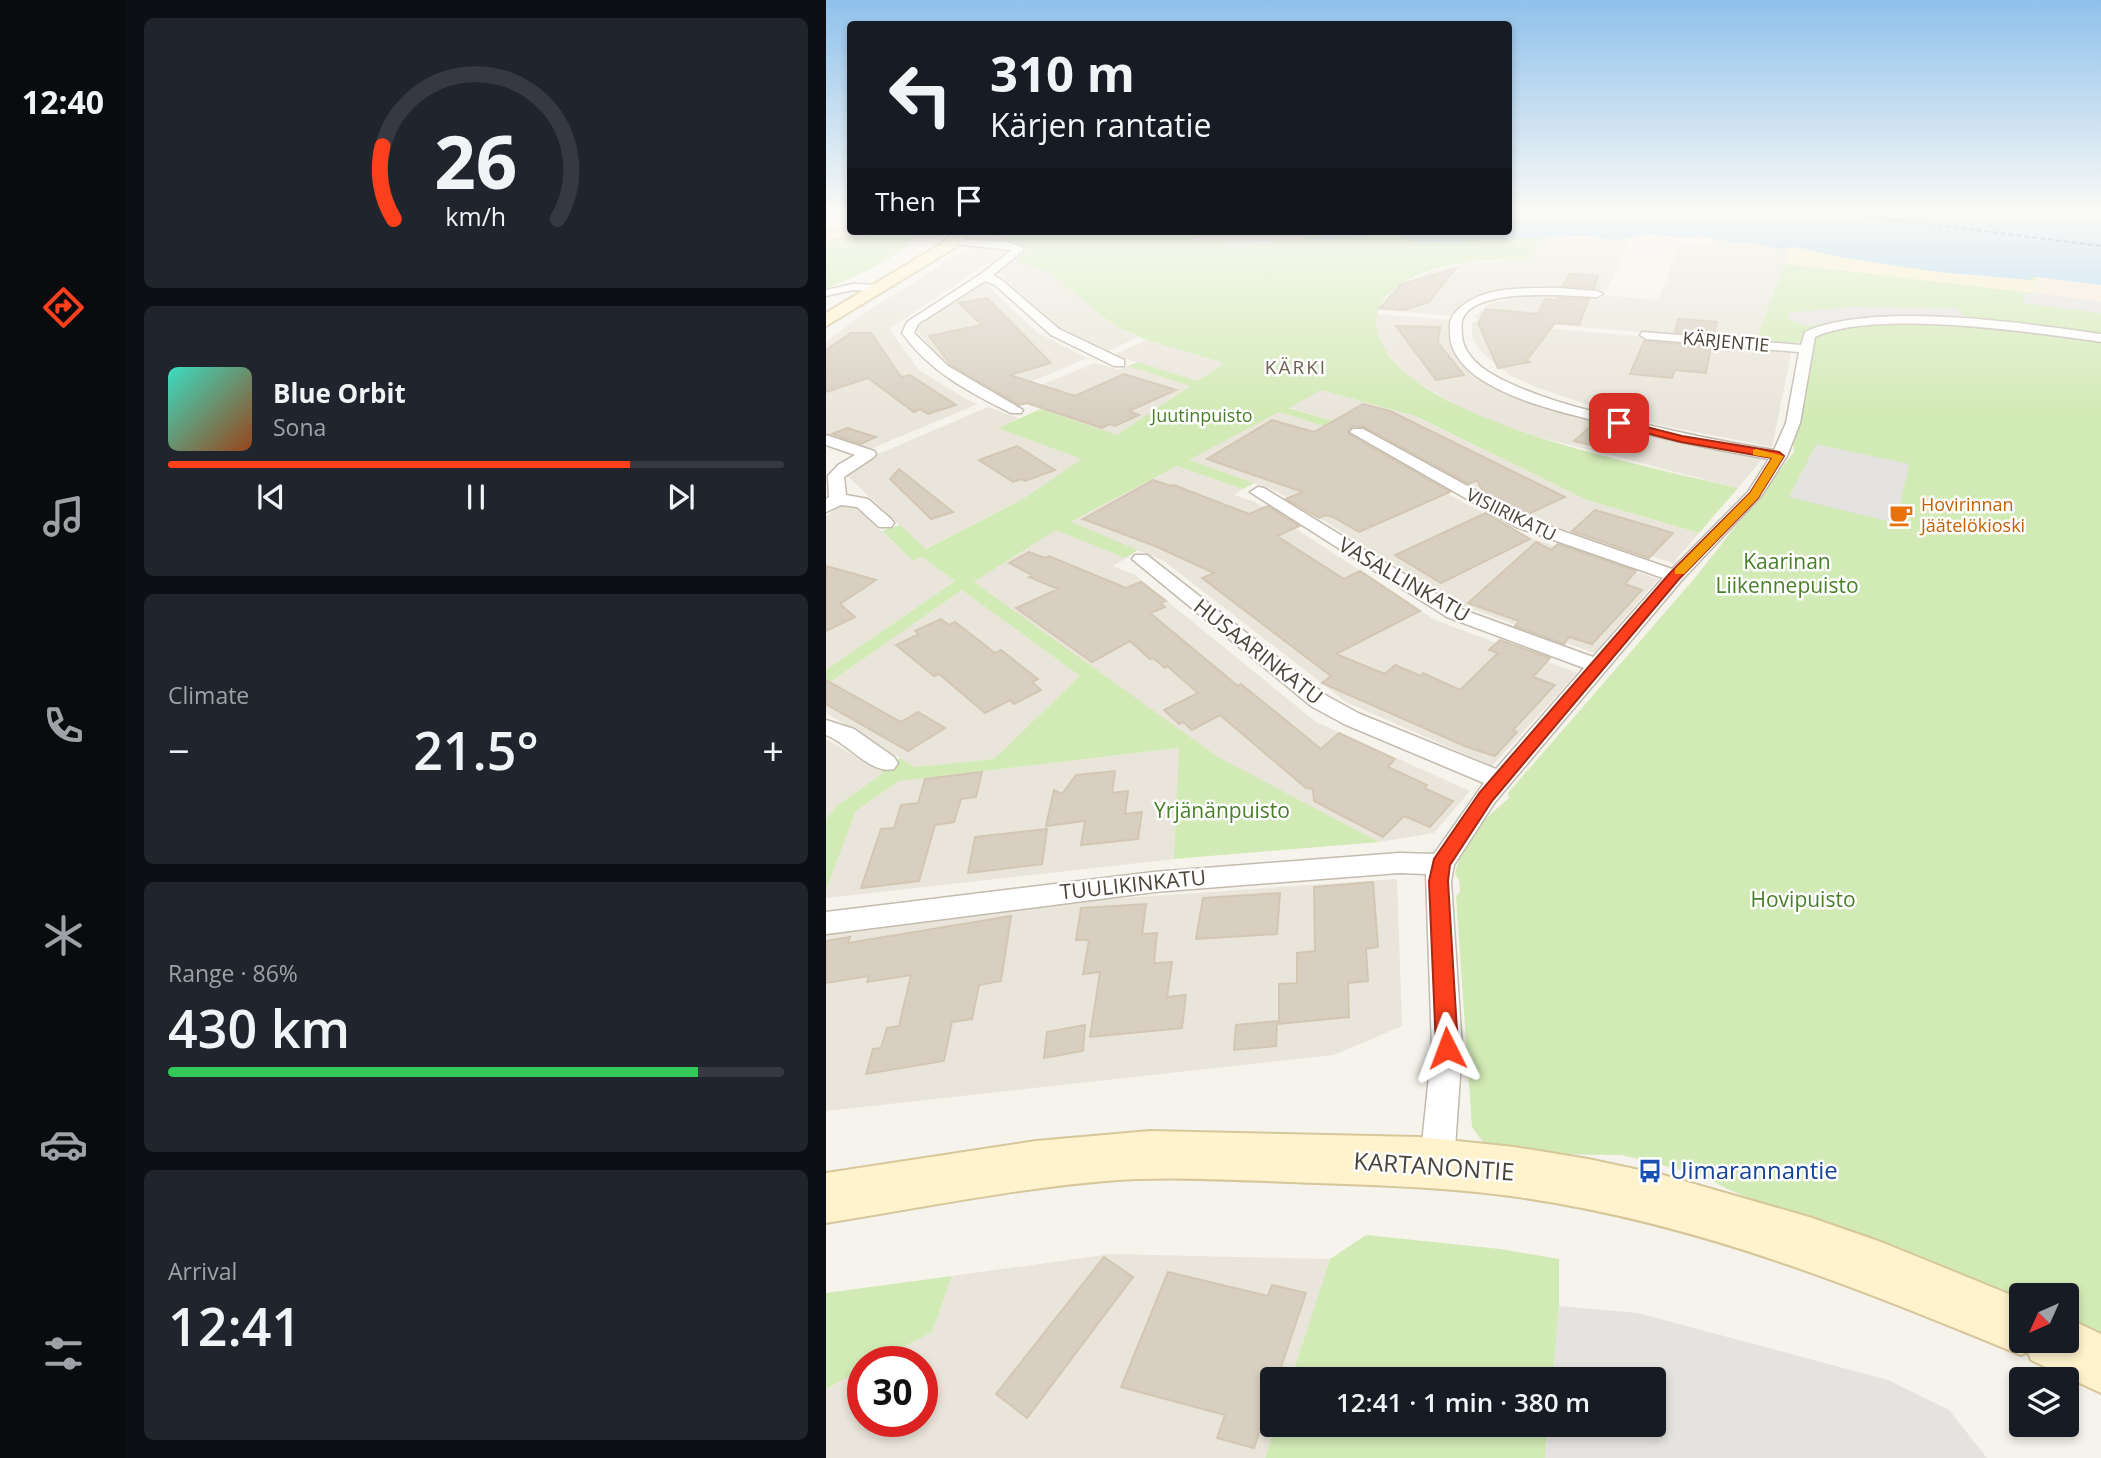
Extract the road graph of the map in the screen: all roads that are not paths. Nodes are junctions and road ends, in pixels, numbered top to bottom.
1 (893, 279) edge
2 (980, 279) edge
3 (991, 279) edge
4 (879, 288) junction
5 (826, 293) edge
6 (1597, 294) dead end
7 (826, 321) edge
8 (1646, 335) dead end
9 (2101, 338) edge
10 (1806, 349) junction
11 (1119, 363) dead end
12 (1016, 410) dead end
13 (1358, 432) dead end
14 (826, 440) edge
15 (868, 454) joint
16 (1779, 456) junction
17 (1258, 492) dead end
18 (832, 503) edge
19 (885, 523) dead end
20 (1141, 559) dead end
21 (1675, 576) junction
22 (1597, 666) junction
23 (826, 727) edge
24 (886, 763) dead end
25 (1500, 780) junction
26 (1441, 864) junction
27 (826, 923) edge
28 (1437, 1162) junction
29 (826, 1198) edge
30 (2009, 1322) edge
31 (2078, 1353) edge
32 (2101, 1364) edge

1 - 4 street
2 - 12 street
3 - 11 street
4 - 5 street
4 - 7 street
6 - 16 street
8 - 10 street, KÄRJENTIE
9 - 10 street
10 - 16 street
13 - 21 street, VISIIRIKATU
14 - 15 street
15 - 18 street
16 - 21 street
17 - 22 street, VASALLINKATU
18 - 19 street
20 - 25 street, HUSAARINKATU
21 - 22 street
22 - 25 street
23 - 24 street
25 - 26 street
26 - 27 street, TUULIKINKATU
26 - 28 street
28 - 29 street, KARTANONTIE
28 - 30 street, KARTANONTIE
31 - 32 street

